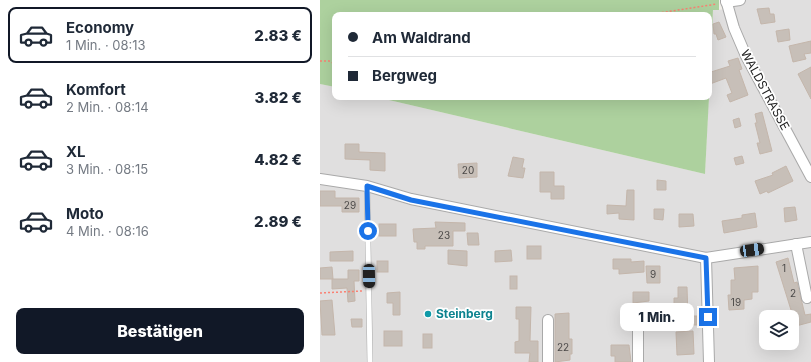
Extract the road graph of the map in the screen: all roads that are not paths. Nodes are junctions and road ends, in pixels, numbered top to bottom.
1 (740, 0) edge
2 (726, 1) edge
3 (811, 176) edge
4 (320, 179) edge
5 (367, 186) junction
6 (811, 242) edge
7 (796, 244) junction
8 (706, 258) junction
9 (807, 298) dead end
10 (548, 320) dead end
11 (638, 330) dead end
12 (370, 362) edge
13 (548, 362) edge
14 (638, 362) edge
15 (709, 362) edge

1 - 2 street
2 - 3 street, WALDSTRASSE
4 - 5 street
5 - 8 street
5 - 12 lane
6 - 7 street
7 - 8 street
7 - 9 street
8 - 15 street
10 - 13 street
11 - 14 street

